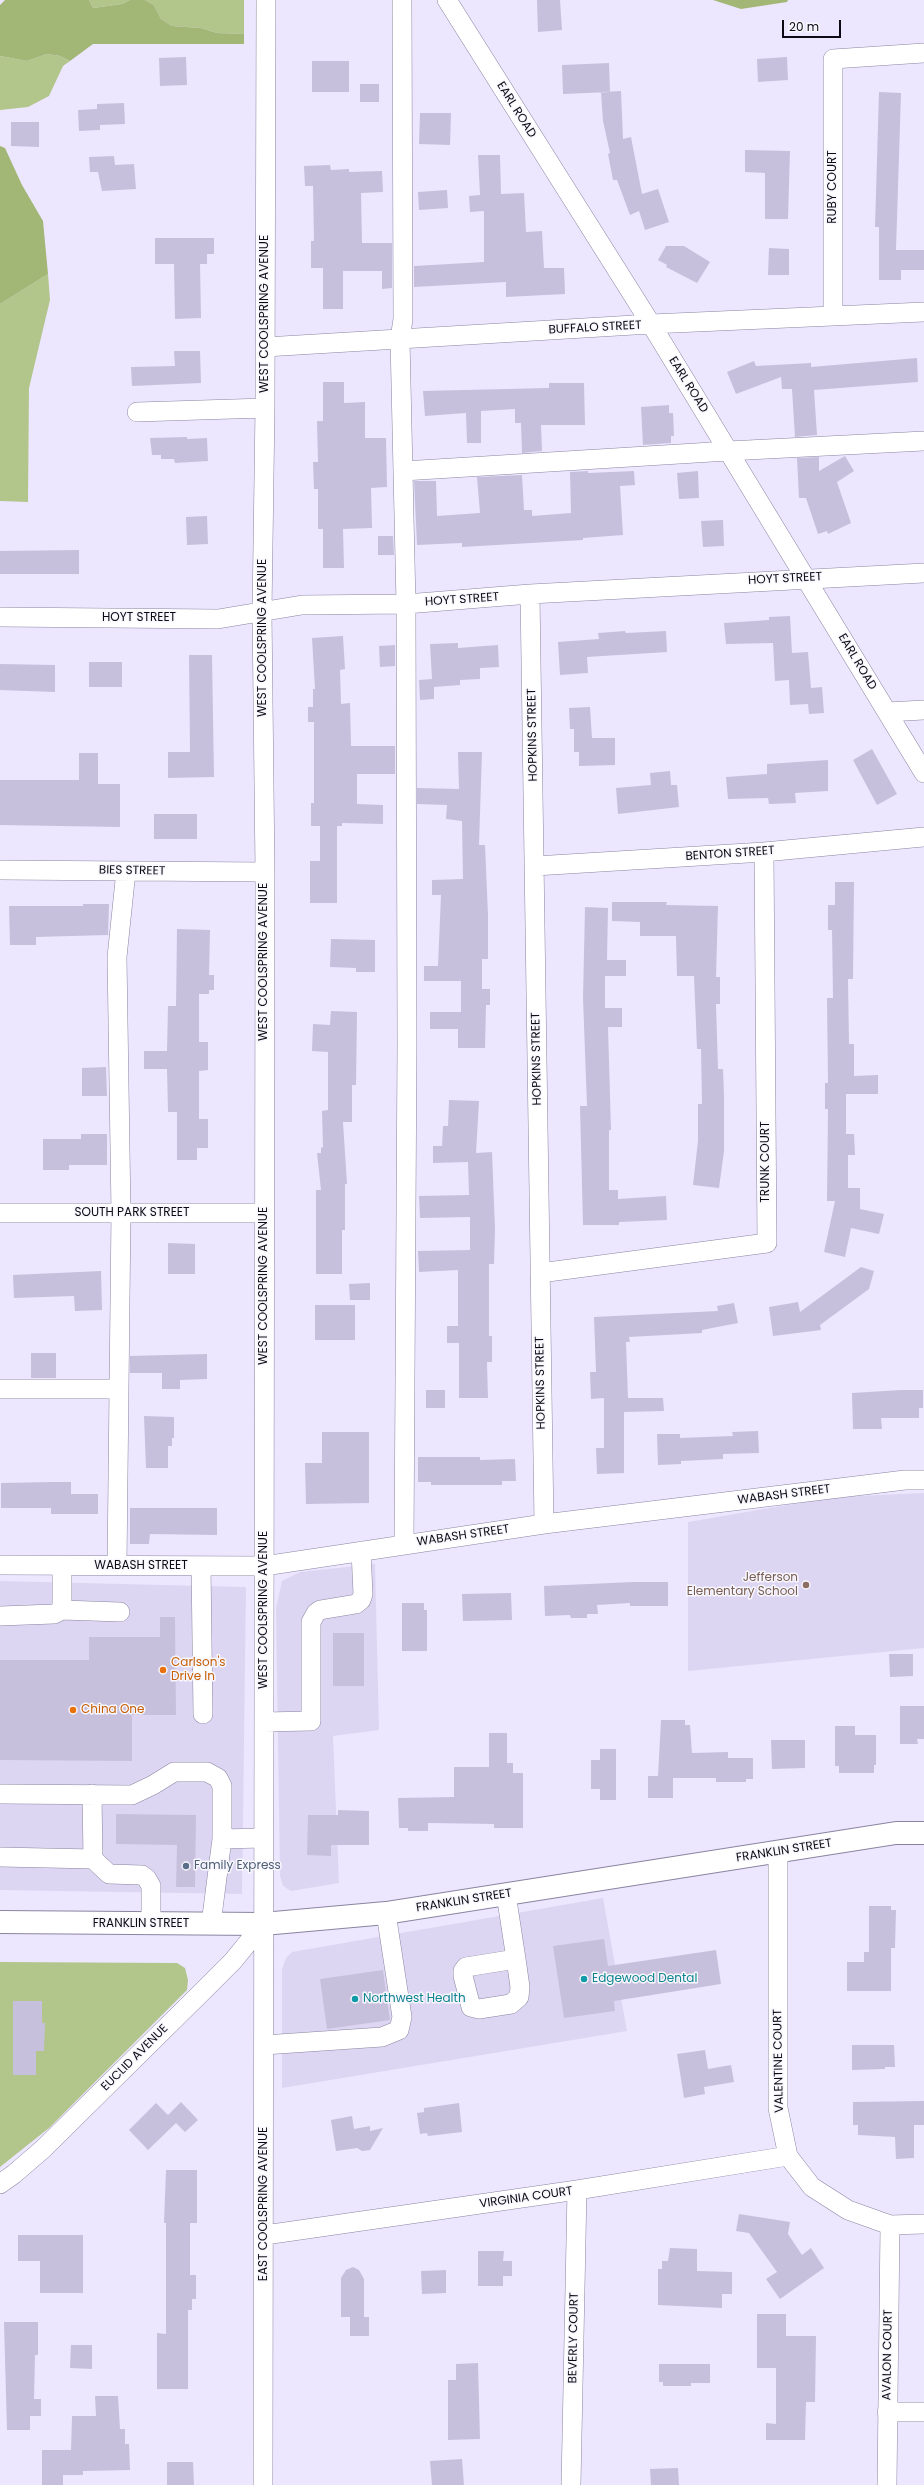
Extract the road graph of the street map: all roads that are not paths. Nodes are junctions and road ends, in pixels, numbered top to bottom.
1 (266, 0) edge
2 (402, 0) edge
3 (447, 0) edge
4 (924, 53) edge
5 (924, 312) edge
6 (834, 316) junction
7 (651, 324) junction
8 (400, 339) junction
9 (265, 347) junction
10 (265, 408) junction
11 (137, 412) dead end
12 (924, 441) edge
13 (728, 451) junction
14 (403, 472) junction
15 (924, 573) edge
16 (807, 578) junction
17 (530, 594) junction
18 (406, 604) junction
19 (262, 612) junction
20 (0, 618) edge
21 (924, 710) edge
22 (887, 712) junction
23 (924, 773) edge
24 (924, 838) edge
25 (764, 852) junction
26 (535, 866) junction
27 (0, 870) edge
28 (126, 871) junction
29 (264, 872) junction
30 (0, 1213) edge
31 (121, 1213) junction
32 (264, 1213) junction
33 (540, 1273) junction
34 (0, 1389) edge
35 (119, 1389) junction
36 (924, 1480) edge
37 (544, 1524) junction
38 (404, 1545) junction
39 (361, 1551) junction
40 (0, 1565) edge
41 (62, 1565) junction
42 (116, 1565) junction
43 (201, 1566) junction
44 (264, 1566) junction
45 (62, 1610) junction
46 (120, 1612) dead end
47 (0, 1616) edge
48 (203, 1714) dead end
49 (264, 1722) junction
50 (0, 1794) edge
51 (92, 1794) junction
52 (924, 1833) edge
53 (264, 1838) junction
54 (222, 1839) junction
55 (778, 1852) junction
56 (0, 1857) edge
57 (93, 1859) junction
58 (506, 1894) junction
59 (386, 1913) junction
60 (0, 1922) edge
61 (151, 1924) junction
62 (211, 1924) junction
63 (263, 1924) junction
64 (516, 1959) dead end
65 (264, 2045) junction
66 (788, 2156) junction
67 (0, 2184) edge
68 (577, 2190) junction
69 (924, 2224) edge
70 (890, 2226) junction
71 (264, 2236) junction
72 (887, 2412) junction
73 (924, 2412) edge
74 (263, 2485) edge
75 (571, 2485) edge
76 (887, 2485) edge

1 - 9 street, WEST COOLSPRING AVENUE
2 - 8 street
3 - 7 street, EARL ROAD
4 - 6 street, RUBY COURT
5 - 6 street, BUFFALO STREET
6 - 7 street, BUFFALO STREET
7 - 8 street, BUFFALO STREET
7 - 13 street, EARL ROAD
8 - 9 street, BUFFALO STREET
8 - 14 street
9 - 10 street, WEST COOLSPRING AVENUE
10 - 11 street
10 - 19 street, WEST COOLSPRING AVENUE
12 - 13 street
13 - 14 street
13 - 16 street, EARL ROAD
14 - 18 street
15 - 16 street, HOYT STREET
16 - 17 street, HOYT STREET
16 - 22 street, EARL ROAD
17 - 18 street, HOYT STREET
17 - 26 street, HOPKINS STREET
18 - 19 street, HOYT STREET
18 - 38 street
19 - 20 street, HOYT STREET
19 - 29 street, WEST COOLSPRING AVENUE
21 - 22 street
22 - 23 street, EARL ROAD
24 - 25 street, BENTON STREET
25 - 26 street, BENTON STREET
25 - 33 street, TRUNK COURT
26 - 33 street, HOPKINS STREET
27 - 28 street, BIES STREET
28 - 29 street, BIES STREET
28 - 31 street
29 - 32 street, WEST COOLSPRING AVENUE
30 - 31 street, SOUTH PARK STREET
31 - 32 street, SOUTH PARK STREET
31 - 35 street
32 - 44 street, WEST COOLSPRING AVENUE
33 - 37 street, HOPKINS STREET
34 - 35 street
35 - 42 street
36 - 37 street, WABASH STREET
37 - 38 street, WABASH STREET
38 - 39 street, WABASH STREET
39 - 44 street, WABASH STREET
39 - 49 street
40 - 41 street, WABASH STREET
41 - 42 street, WABASH STREET
41 - 45 street
42 - 43 street, WABASH STREET
43 - 44 street, WABASH STREET
43 - 48 street
44 - 49 street, WEST COOLSPRING AVENUE
45 - 46 street
45 - 47 street
49 - 53 street, WEST COOLSPRING AVENUE
50 - 51 street
51 - 54 street
51 - 57 street
52 - 55 main road, FRANKLIN STREET
53 - 54 street
53 - 63 street, WEST COOLSPRING AVENUE
54 - 62 street
55 - 58 main road, FRANKLIN STREET
55 - 66 street, VALENTINE COURT
56 - 57 street
57 - 61 street
58 - 59 main road, FRANKLIN STREET
58 - 64 street
59 - 63 main road, FRANKLIN STREET
59 - 65 street
60 - 61 main road, FRANKLIN STREET
61 - 62 main road, FRANKLIN STREET
62 - 63 main road, FRANKLIN STREET
63 - 65 street, EAST COOLSPRING AVENUE
63 - 67 street, EUCLID AVENUE
65 - 71 street, EAST COOLSPRING AVENUE
66 - 68 street, VIRGINIA COURT
66 - 70 street, VALENTINE COURT
68 - 71 street, VIRGINIA COURT
68 - 75 street, BEVERLY COURT
69 - 70 street, VALENTINE COURT
70 - 72 street, AVALON COURT
71 - 74 street, EAST COOLSPRING AVENUE
72 - 73 street
72 - 76 street, AVALON COURT

